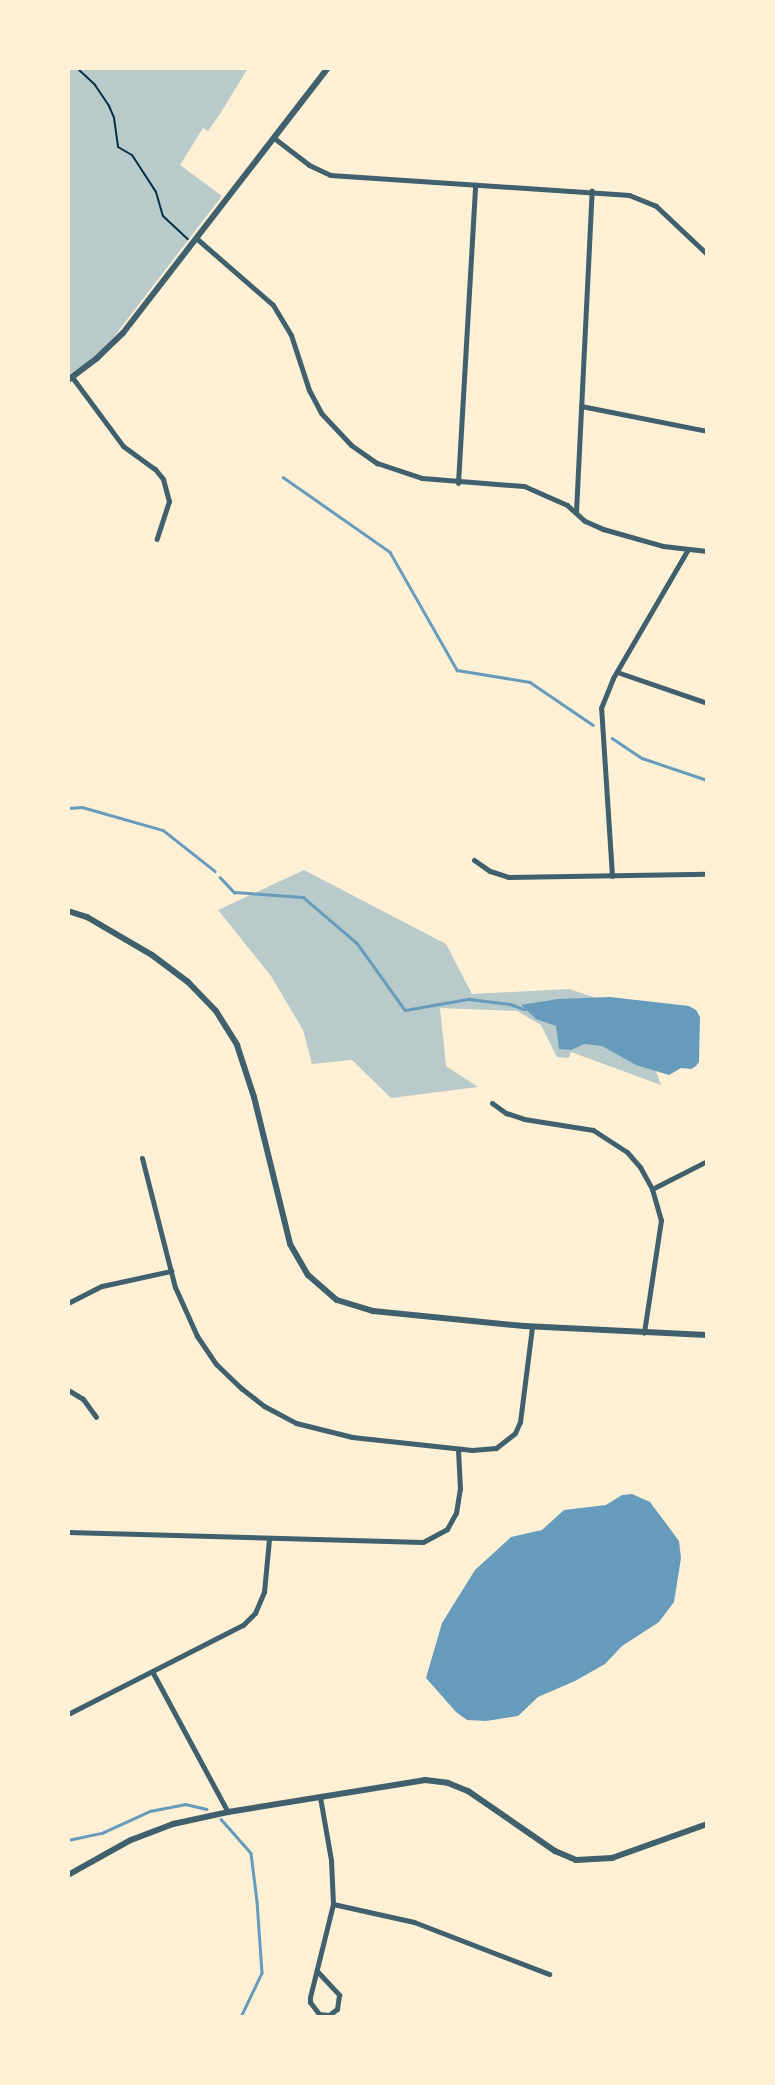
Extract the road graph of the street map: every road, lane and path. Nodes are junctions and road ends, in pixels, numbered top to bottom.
1 (77, 68) edge
2 (328, 68) edge
3 (274, 138) junction
4 (475, 184) junction
5 (592, 190) junction
6 (194, 240) junction
7 (707, 254) edge
8 (70, 378) edge
9 (581, 406) junction
10 (707, 431) edge
11 (458, 483) junction
12 (576, 512) junction
13 (157, 538) dead end
14 (688, 550) junction
15 (707, 551) edge
16 (617, 672) junction
17 (707, 703) edge
18 (474, 860) dead end
19 (707, 874) edge
20 (612, 876) junction
21 (68, 911) edge
22 (492, 1102) dead end
23 (142, 1158) dead end
24 (707, 1161) edge
25 (652, 1189) junction
26 (171, 1271) junction
27 (68, 1303) edge
28 (532, 1327) junction
29 (644, 1333) junction
30 (707, 1335) edge
31 (68, 1390) edge
32 (96, 1417) dead end
33 (458, 1449) junction
34 (68, 1532) edge
35 (269, 1539) junction
36 (153, 1672) junction
37 (68, 1714) edge
38 (320, 1797) junction
39 (228, 1812) junction
40 (707, 1824) edge
41 (68, 1875) edge
42 (333, 1903) junction
43 (317, 1971) junction
44 (549, 1974) dead end

1 - 6 path
2 - 3 street
3 - 4 street
3 - 6 street
4 - 5 street
4 - 11 street
5 - 7 street
5 - 9 street
6 - 8 street
6 - 11 street
8 - 13 street
9 - 10 street
9 - 12 street
11 - 12 street
12 - 14 street
14 - 15 street
14 - 16 street
16 - 17 street
16 - 20 street
18 - 20 street
19 - 20 street
21 - 28 street
22 - 25 street
23 - 26 street
24 - 25 street
25 - 29 street
26 - 27 street
26 - 33 street
28 - 29 street
28 - 33 street
29 - 30 street
31 - 32 street
33 - 35 street
34 - 35 street
35 - 36 street
36 - 37 street
36 - 39 street
38 - 39 street
38 - 40 street
38 - 42 street
39 - 41 street
42 - 43 street
42 - 44 street
43 - 43 street

